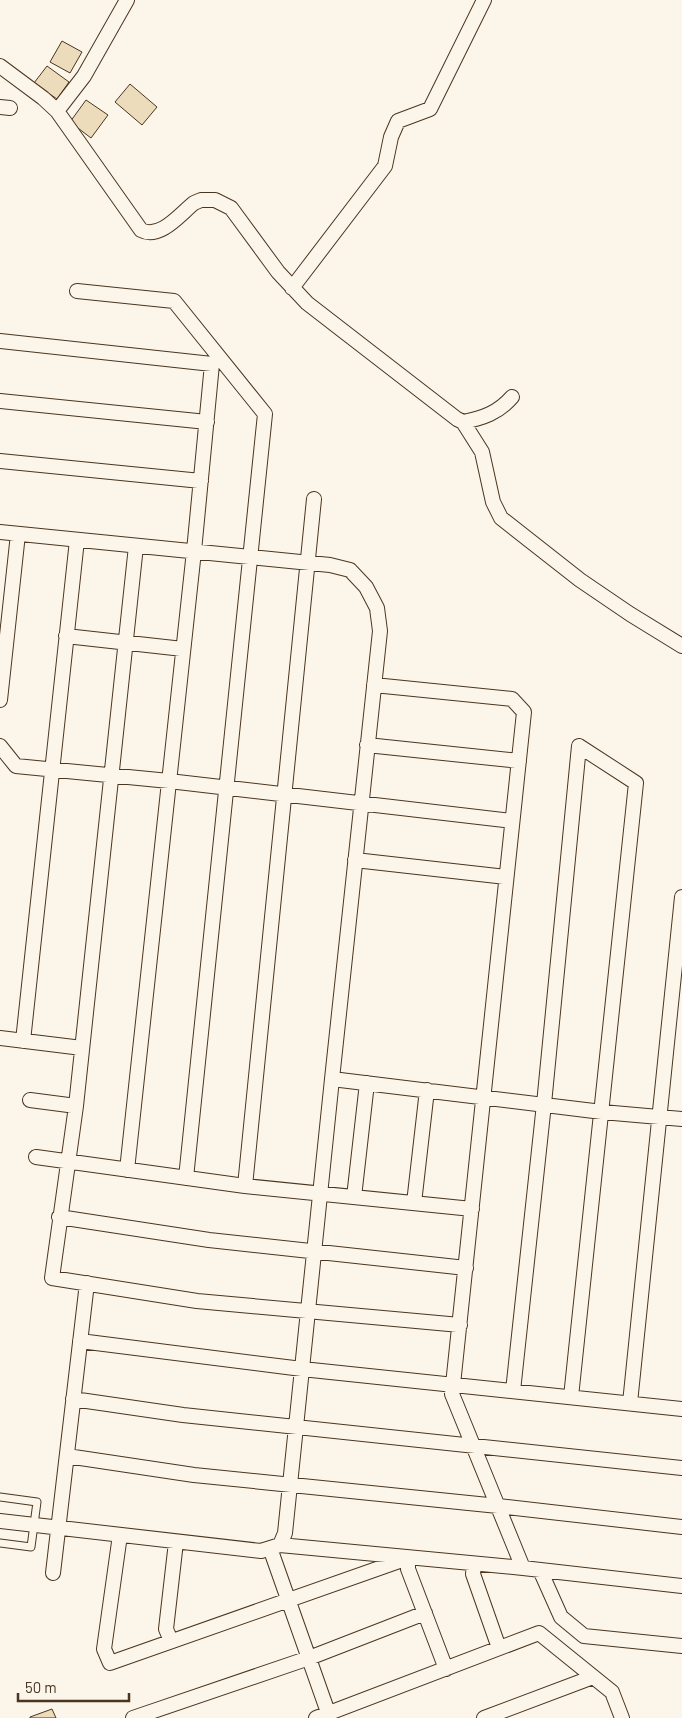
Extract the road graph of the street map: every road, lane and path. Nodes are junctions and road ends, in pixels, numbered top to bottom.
1 (127, 0) edge
2 (484, 0) edge
3 (0, 66) edge
4 (57, 111) junction
5 (292, 288) junction
6 (77, 291) dead end
7 (0, 341) edge
8 (512, 397) dead end
9 (0, 401) edge
10 (207, 422) junction
11 (463, 422) junction
12 (0, 461) edge
13 (201, 481) junction
14 (314, 499) dead end
15 (0, 532) edge
16 (18, 534) junction
17 (77, 540) junction
18 (136, 546) junction
19 (194, 551) junction
20 (249, 557) junction
21 (309, 563) junction
22 (66, 636) junction
23 (126, 642) junction
24 (682, 646) edge
25 (183, 649) junction
26 (374, 685) junction
27 (0, 700) edge
28 (368, 745) junction
29 (0, 746) edge
30 (518, 761) junction
31 (52, 769) junction
32 (112, 776) junction
33 (169, 780) junction
34 (226, 787) junction
35 (284, 794) junction
36 (361, 803) junction
37 (512, 821) junction
38 (355, 860) junction
39 (506, 877) junction
40 (682, 897) edge
41 (0, 1038) edge
42 (23, 1041) junction
43 (82, 1048) junction
44 (332, 1079) junction
45 (367, 1083) junction
46 (426, 1090) junction
47 (484, 1097) junction
48 (30, 1100) dead end
49 (544, 1104) junction
50 (76, 1106) junction
51 (602, 1112) junction
52 (660, 1117) junction
53 (682, 1119) edge
54 (36, 1157) dead end
55 (69, 1162) junction
56 (127, 1170) junction
57 (186, 1178) junction
58 (245, 1186) junction
59 (320, 1193) junction
60 (354, 1197) junction
61 (414, 1203) junction
62 (472, 1209) junction
63 (60, 1217) junction
64 (314, 1251) junction
65 (466, 1268) junction
66 (86, 1283) junction
67 (308, 1311) junction
68 (460, 1325) junction
69 (80, 1341) junction
70 (302, 1369) junction
71 (453, 1385) junction
72 (513, 1391) junction
73 (571, 1397) junction
74 (73, 1399) junction
75 (630, 1403) junction
76 (682, 1409) edge
77 (296, 1426) junction
78 (473, 1444) junction
79 (67, 1456) junction
80 (682, 1468) edge
81 (290, 1486) junction
82 (0, 1497) edge
83 (498, 1506) junction
84 (0, 1521) edge
85 (34, 1525) junction
86 (682, 1527) edge
87 (59, 1528) junction
88 (120, 1535) junction
89 (176, 1542) junction
90 (0, 1544) edge
91 (275, 1547) junction
92 (408, 1558) junction
93 (474, 1564) junction
94 (523, 1568) junction
95 (540, 1570) junction
96 (54, 1573) dead end
97 (682, 1586) edge
98 (288, 1600) junction
99 (425, 1613) junction
100 (171, 1641) junction
101 (682, 1646) edge
102 (500, 1648) junction
103 (309, 1658) junction
104 (446, 1668) junction
105 (593, 1677) junction
106 (325, 1717) edge
107 (133, 1718) edge
108 (484, 1718) edge
109 (622, 1718) edge

1 - 4 street
2 - 5 street
3 - 4 street
4 - 5 street
5 - 11 street
6 - 20 street
7 - 10 street
8 - 11 street
9 - 10 street
10 - 13 street
11 - 24 street
12 - 13 street
13 - 19 street
14 - 21 street
15 - 16 street
16 - 17 street
16 - 27 street
17 - 18 street
17 - 22 street
18 - 19 street
18 - 23 street
19 - 20 street
19 - 25 street
19 - 33 street
20 - 21 street
20 - 34 street
21 - 26 street
21 - 35 street
22 - 23 street
22 - 31 street
23 - 25 street
23 - 32 street
25 - 33 street
26 - 28 street
26 - 30 street
28 - 30 street
28 - 36 street
29 - 31 street
30 - 37 street
31 - 32 street
31 - 42 street
32 - 33 street
32 - 43 street
33 - 34 street
33 - 56 street
34 - 35 street
34 - 57 street
35 - 36 street
35 - 58 street
36 - 37 street
36 - 38 street
37 - 39 street
38 - 39 street
38 - 44 street
39 - 47 street
40 - 52 street
41 - 42 street
42 - 43 street
43 - 50 street
44 - 45 street
44 - 59 street
45 - 46 street
45 - 60 street
46 - 47 street
46 - 61 street
47 - 49 street
47 - 62 street
48 - 50 street
49 - 51 street
49 - 51 street
49 - 72 street
50 - 55 street
51 - 52 street
51 - 73 street
52 - 53 street
52 - 75 street
54 - 55 street
55 - 56 street
55 - 63 street
56 - 57 street
57 - 58 street
58 - 59 street
59 - 60 street
59 - 64 street
60 - 61 street
61 - 62 street
62 - 65 street
63 - 64 street
63 - 66 street
64 - 65 street
64 - 67 street
65 - 68 street
66 - 67 street
66 - 69 street
67 - 68 street
67 - 70 street
68 - 71 street
69 - 70 street
69 - 74 street
70 - 71 street
70 - 77 street
71 - 72 street
71 - 78 street
72 - 73 street
73 - 75 street
74 - 77 street
74 - 79 street
75 - 76 street
77 - 78 street
77 - 81 street
78 - 80 street
78 - 83 street
79 - 81 street
79 - 87 street
81 - 83 street
81 - 91 street
82 - 85 lane
83 - 86 street
83 - 94 street
84 - 85 street
85 - 87 street
85 - 90 lane
87 - 88 street
87 - 96 street
88 - 89 street
88 - 100 street
89 - 91 street
89 - 100 street
91 - 92 street
91 - 98 street
92 - 93 street
92 - 98 street
92 - 99 street
93 - 94 street
93 - 102 street
94 - 95 street
95 - 97 street
95 - 101 street
98 - 100 street
98 - 103 street
99 - 103 street
99 - 104 street
102 - 104 street
102 - 105 street
103 - 106 street
103 - 107 street
104 - 106 street
105 - 108 street
105 - 109 street

